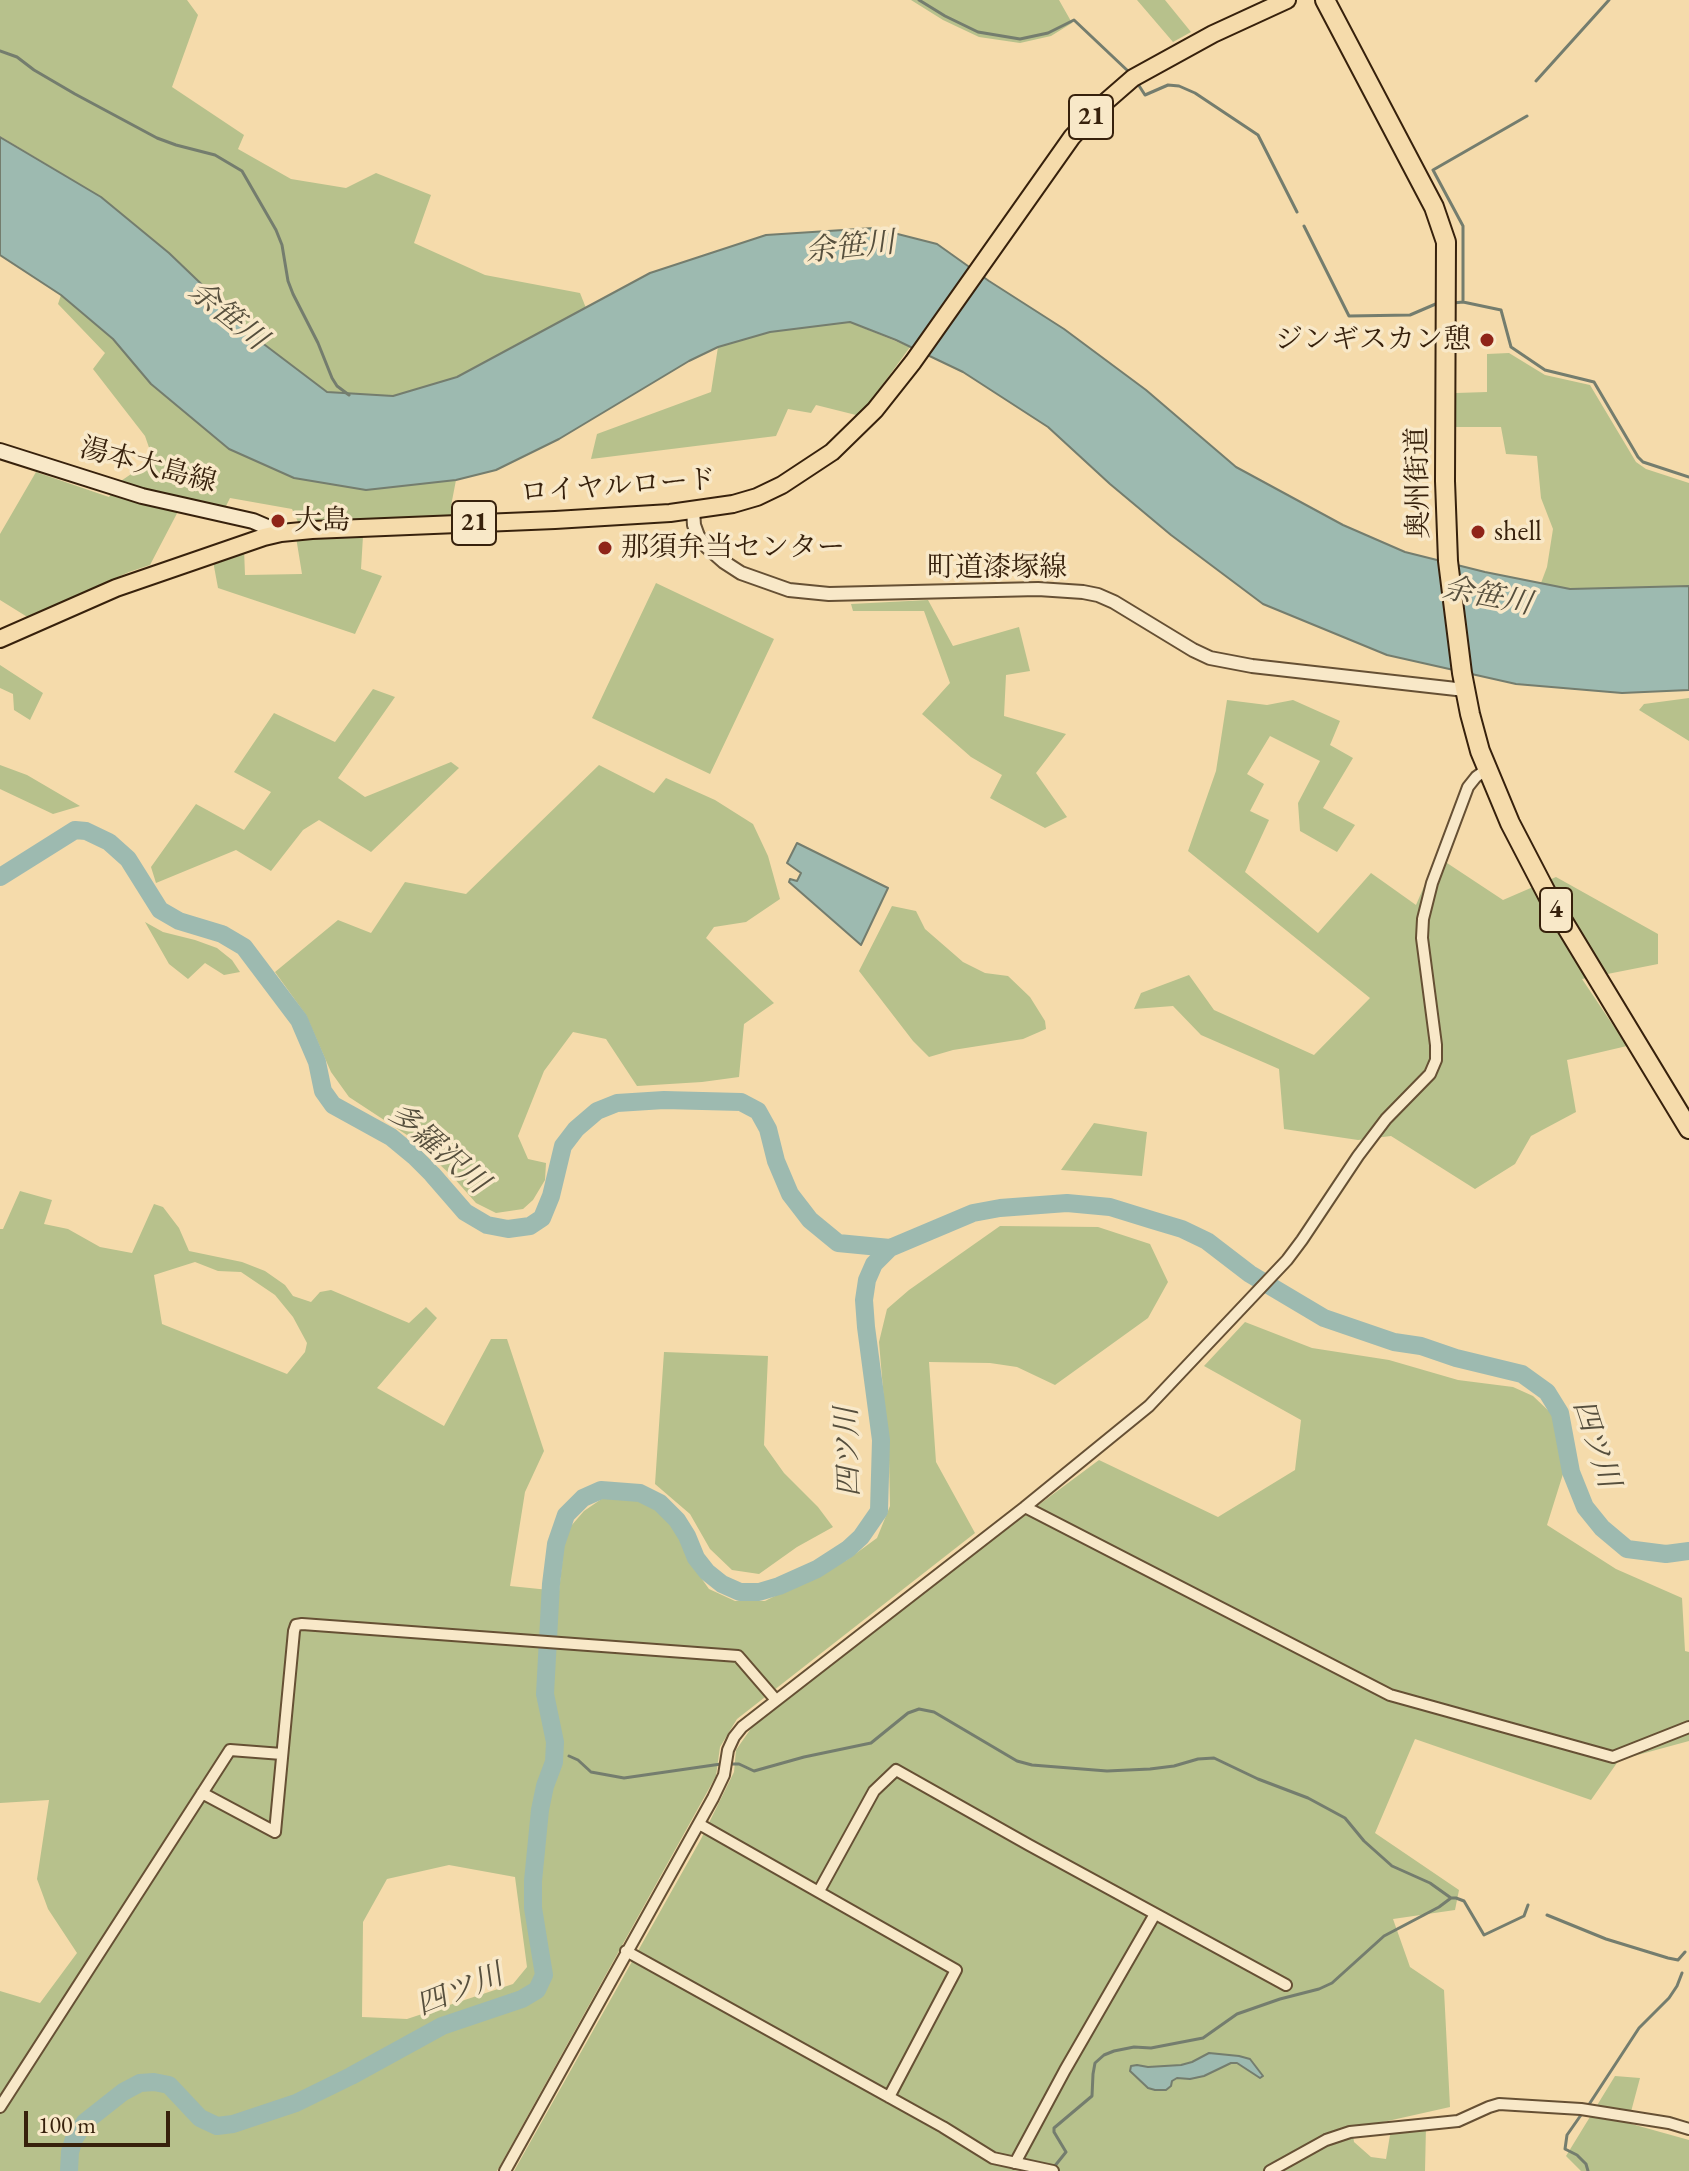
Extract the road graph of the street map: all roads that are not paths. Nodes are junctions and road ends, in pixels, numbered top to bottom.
1 (1287, 0) edge
2 (1325, 0) edge
3 (0, 451) edge
4 (693, 510) junction
5 (281, 533) junction
6 (0, 639) edge
7 (1464, 681) junction
8 (1487, 769) junction
9 (1689, 1129) edge
10 (1025, 1507) junction
11 (776, 1700) junction
12 (1689, 1727) edge
13 (282, 1754) junction
14 (202, 1793) junction
15 (699, 1824) junction
16 (819, 1891) junction
17 (1155, 1914) junction
18 (626, 1951) junction
19 (1286, 1985) dead end
20 (889, 2097) junction
21 (0, 2107) edge
22 (1689, 2129) edge
23 (1015, 2163) junction
24 (505, 2171) edge
25 (1053, 2171) edge
26 (1270, 2171) edge

1 - 4 main road, ロイヤルロード / 21
2 - 7 highway, 奥州街道 / 4
3 - 5 main road, 湯本大島線
4 - 5 main road, ロイヤルロード / 21
4 - 7 street, 町道漆塚線
5 - 6 main road, ロイヤルロード / 21
7 - 8 highway, 奥州街道 / 4
8 - 9 highway, 奥州街道 / 4
8 - 10 street
10 - 11 street
10 - 12 street
11 - 13 street
11 - 15 street
13 - 14 street
13 - 14 street
14 - 21 street
15 - 16 street
15 - 18 street
16 - 17 street
16 - 20 street
17 - 19 street
17 - 23 street
18 - 20 street
18 - 24 street
20 - 23 street
22 - 26 street
23 - 25 street

